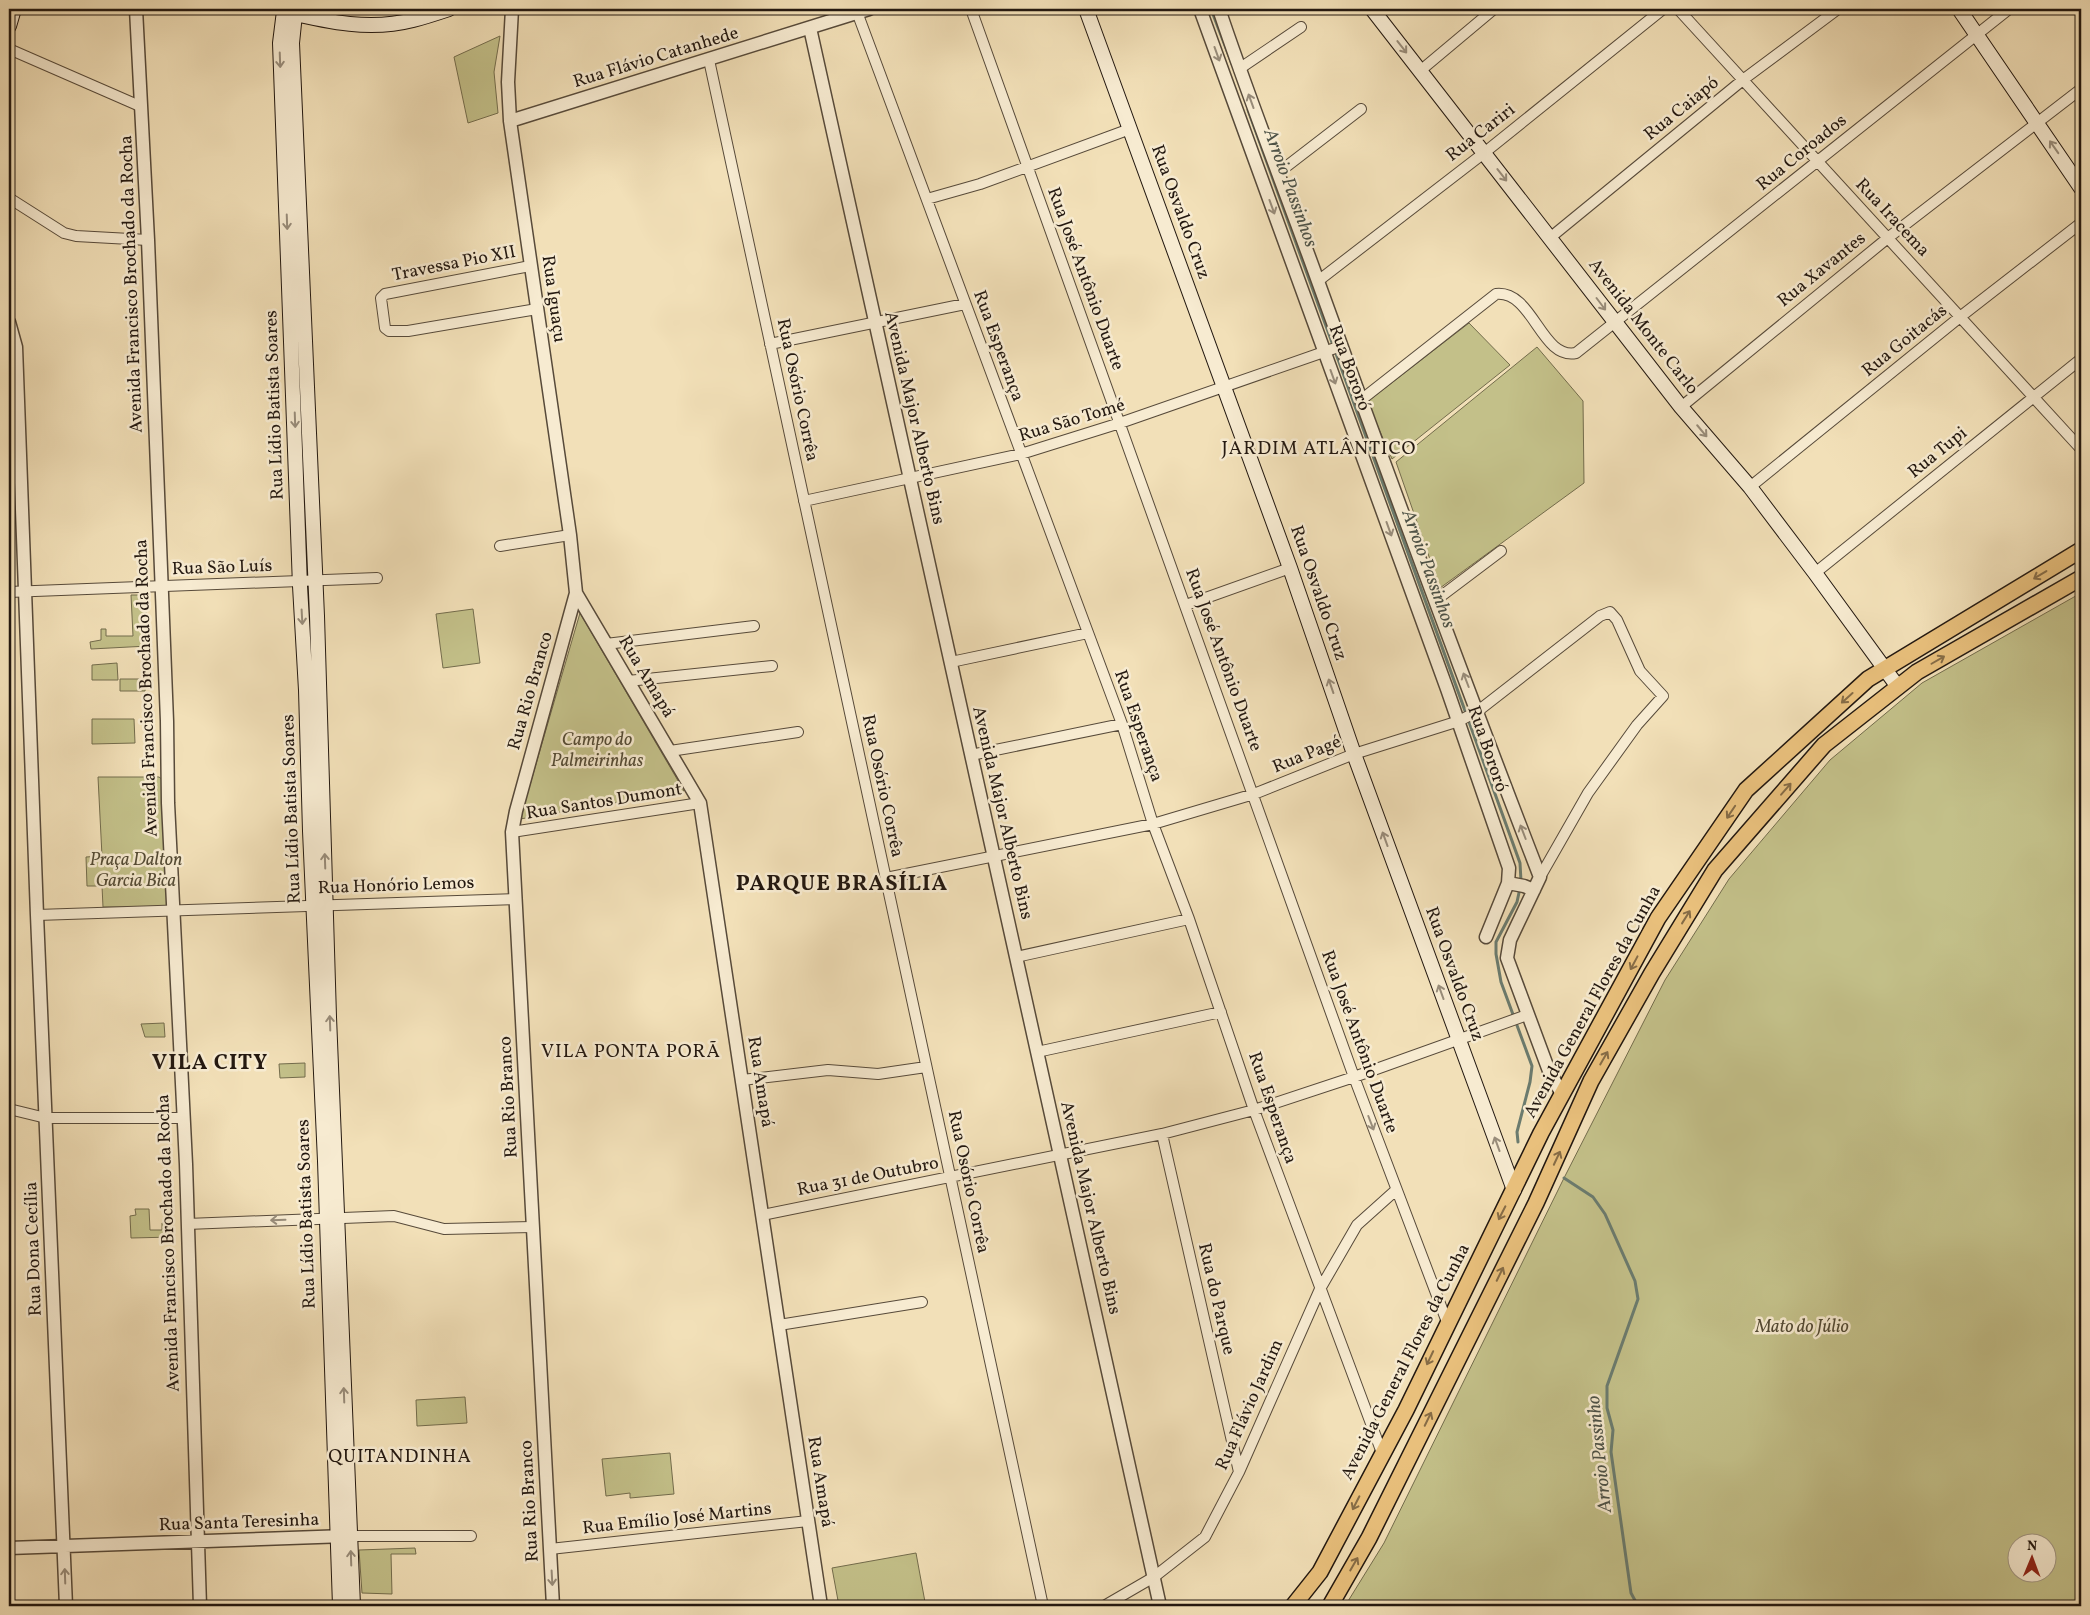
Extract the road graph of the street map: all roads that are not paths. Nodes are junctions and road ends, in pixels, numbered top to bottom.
1 (14, 9) edge
2 (136, 9) edge
3 (449, 9) edge
4 (512, 9) edge
5 (971, 9) edge
6 (1086, 9) edge
7 (1200, 9) edge
8 (1219, 9) edge
9 (1372, 9) edge
10 (1494, 9) edge
11 (1663, 9) edge
12 (1678, 9) edge
13 (1838, 9) edge
14 (1959, 9) edge
15 (2009, 9) edge
16 (284, 11) edge
17 (863, 11) edge
18 (9, 26) edge
19 (1301, 27) dead end
20 (810, 28) junction
21 (1976, 34) junction
22 (9, 49) edge
23 (709, 60) junction
24 (1239, 69) junction
25 (1420, 71) junction
26 (1744, 79) junction
27 (2081, 89) edge
28 (142, 107) junction
29 (1361, 109) dead end
30 (510, 121) junction
31 (2036, 122) junction
32 (1130, 129) junction
33 (1484, 153) junction
34 (1818, 162) junction
35 (1028, 166) junction
36 (1278, 173) junction
37 (2081, 188) edge
38 (9, 198) edge
39 (926, 199) junction
40 (2081, 223) edge
41 (1550, 237) junction
42 (1889, 237) junction
43 (148, 240) junction
44 (530, 266) junction
45 (1318, 281) junction
46 (966, 304) junction
47 (537, 308) junction
48 (1960, 317) junction
49 (9, 322) edge
50 (875, 322) junction
51 (1615, 322) junction
52 (770, 344) junction
53 (1340, 346) junction
54 (1326, 351) junction
55 (2081, 359) edge
56 (1224, 387) junction
57 (2033, 397) junction
58 (1361, 400) junction
59 (1681, 407) junction
60 (1120, 423) junction
61 (2081, 448) edge
62 (1021, 454) junction
63 (304, 462) junction
64 (910, 477) junction
65 (1750, 487) junction
66 (312, 500) junction
67 (298, 501) junction
68 (804, 501) junction
69 (570, 535) junction
70 (500, 546) dead end
71 (2081, 550) edge
72 (1501, 551) dead end
73 (1290, 568) junction
74 (1815, 573) junction
75 (376, 578) dead end
76 (2081, 578) edge
77 (315, 580) junction
78 (300, 581) junction
79 (161, 586) junction
80 (25, 591) junction
81 (9, 592) edge
82 (576, 594) junction
83 (1436, 600) junction
84 (1186, 605) junction
85 (754, 626) dead end
86 (1088, 633) junction
87 (606, 644) junction
88 (951, 662) junction
89 (772, 666) dead end
90 (1885, 669) junction
91 (628, 681) junction
92 (1898, 687) junction
93 (313, 689) junction
94 (1476, 712) junction
95 (1460, 721) junction
96 (1122, 724) junction
97 (798, 732) dead end
98 (670, 751) junction
99 (971, 754) junction
100 (1354, 754) junction
101 (1254, 794) junction
102 (700, 803) junction
103 (1153, 824) junction
104 (512, 832) junction
105 (994, 856) junction
106 (1540, 877) junction
107 (886, 878) junction
108 (1521, 886) junction
109 (516, 898) junction
110 (320, 905) junction
111 (174, 910) junction
112 (37, 915) junction
113 (1189, 919) junction
114 (1486, 937) dead end
115 (1016, 957) junction
116 (1222, 1012) junction
117 (1523, 1016) junction
118 (1458, 1039) junction
119 (1037, 1052) junction
120 (926, 1067) junction
121 (1354, 1077) junction
122 (742, 1080) junction
123 (1591, 1081) junction
124 (1562, 1094) junction
125 (9, 1109) edge
126 (1254, 1110) junction
127 (46, 1118) junction
128 (182, 1118) junction
129 (1162, 1134) junction
130 (1060, 1154) junction
131 (950, 1177) junction
132 (1396, 1190) junction
133 (1514, 1190) junction
134 (1536, 1203) junction
135 (762, 1215) junction
136 (332, 1218) junction
137 (187, 1224) junction
138 (533, 1227) junction
139 (1320, 1289) junction
140 (922, 1302) dead end
141 (1447, 1322) junction
142 (779, 1325) junction
143 (1382, 1453) junction
144 (1239, 1472) junction
145 (808, 1521) junction
146 (343, 1536) junction
147 (471, 1536) dead end
148 (197, 1542) junction
149 (64, 1546) junction
150 (9, 1548) edge
151 (550, 1549) junction
152 (1154, 1577) junction
153 (66, 1606) edge
154 (200, 1606) edge
155 (340, 1606) edge
156 (353, 1606) edge
157 (553, 1606) edge
158 (821, 1606) edge
159 (1043, 1606) edge
160 (1104, 1606) edge
161 (1160, 1606) edge
162 (1293, 1606) edge
163 (1330, 1606) edge

1 - 18 main road
2 - 28 street, Avenida Francisco Brochado da Rocha
3 - 16 main road
4 - 30 street, Rua Iguaçu
5 - 35 street, Rua José Antônio Duarte
6 - 32 main road, Rua Osvaldo Cruz
7 -> 54 street, Rua Bororó
8 - 24 street
9 -> 25 main road, Avenida Monte Carlo
10 - 25 street
11 - 33 street, Rua Cariri
12 - 26 street, Rua Iracema
13 - 26 street, Rua Caiapó
14 - 21 main road
15 - 21 street, Rua Coroados
16 - 63 main road, Rua Lídio Batista Soares
17 - 20 street, Rua Flávio Catanhede
17 - 39 street, Rua Esperança
19 - 24 street
20 - 23 street, Rua Flávio Catanhede
20 - 50 street, Avenida Major Alberto Bins
21 - 31 main road
21 - 34 street, Rua Coroados
22 - 28 street
23 - 30 street, Rua Flávio Catanhede
23 - 52 street, Rua Osório Corrêa
36 -> 24 street
25 - 33 main road, Avenida Monte Carlo
26 - 34 street, Rua Iracema
26 - 41 street, Rua Caiapó
27 - 31 street, Rua Xavantes
28 - 43 street, Avenida Francisco Brochado da Rocha
29 - 36 street
30 - 44 street, Rua Iguaçu
37 -> 31 main road
31 - 42 street, Rua Xavantes
32 - 35 street
32 - 56 main road, Rua Osvaldo Cruz
33 -> 41 main road, Avenida Monte Carlo
33 - 45 street, Rua Cariri
34 - 42 street, Rua Iracema
34 - 51 street, Rua Coroados
35 - 39 street
35 - 60 street, Rua José Antônio Duarte
36 - 45 street
38 - 43 street
39 - 46 street, Rua Esperança
40 - 48 street, Rua Goitacás
41 -> 51 main road, Avenida Monte Carlo
42 - 48 street, Rua Iracema
42 - 59 street, Rua Xavantes
43 - 79 street, Avenida Francisco Brochado da Rocha
44 - 47 street, Rua Iguaçu
44 - 47 street, Travessa Pio XII
45 - 53 street
46 - 50 street
46 - 62 street, Rua Esperança
47 - 69 street, Rua Iguaçu
48 - 57 street, Rua Iracema
48 - 65 street, Rua Goitacás
49 - 80 street, Rua Dona Cecília
50 - 52 street
50 - 64 street, Avenida Major Alberto Bins
51 - 58 street, Rua Coroados
51 - 59 main road, Avenida Monte Carlo
52 - 68 street, Rua Osório Corrêa
53 - 54 street, Rua São Tomé
53 - 58 street
54 - 56 street, Rua São Tomé
54 -> 95 street, Rua Bororó
55 - 57 street, Rua Tupi
56 - 60 street, Rua São Tomé
56 - 73 main road, Rua Osvaldo Cruz
57 - 61 street, Rua Iracema
57 - 74 street, Rua Tupi
58 - 83 street
59 -> 65 main road, Avenida Monte Carlo
60 - 62 street, Rua São Tomé
60 - 84 street, Rua José Antônio Duarte
62 - 64 street, Rua São Tomé
62 - 86 street, Rua Esperança
63 - 66 main road, Rua Lídio Batista Soares
63 - 67 main road, Rua Lídio Batista Soares
64 - 68 street, Rua São Tomé
64 - 88 street, Avenida Major Alberto Bins
65 - 74 main road, Avenida Monte Carlo
66 - 67 main road
66 - 77 main road, Rua Lídio Batista Soares
67 - 78 main road, Rua Lídio Batista Soares
68 - 107 street, Rua Osório Corrêa
69 - 70 street
69 - 82 street, Rua Iguaçu
71 -> 90 main road, Avenida General Flores da Cunha
72 - 83 street
73 - 84 street
100 -> 73 main road, Rua Osvaldo Cruz
74 - 90 main road, Avenida Monte Carlo
75 - 77 street, Rua São Luís
92 -> 76 main road, Avenida General Flores da Cunha
77 - 78 street, Rua São Luís
77 - 93 main road, Rua Lídio Batista Soares
78 - 79 street, Rua São Luís
78 -> 93 main road, Rua Lídio Batista Soares
79 - 80 street, Rua São Luís
79 - 111 street, Avenida Francisco Brochado da Rocha
80 - 81 street, Rua São Luís
80 - 112 street, Rua Dona Cecília
82 - 87 street, Rua Amapá
82 - 104 street, Rua Rio Branco
94 -> 83 street
84 - 101 street, Rua José Antônio Duarte
85 - 87 street
86 - 88 street
86 - 96 street, Rua Esperança
87 - 91 street, Rua Amapá
88 - 99 street, Avenida Major Alberto Bins
89 - 91 street
90 - 92 main road, Avenida Monte Carlo
90 -> 124 main road, Avenida General Flores da Cunha
91 - 98 street, Rua Amapá
123 -> 92 main road, Avenida General Flores da Cunha
93 - 110 main road, Rua Lídio Batista Soares
94 - 95 street, Rua Pagé
106 -> 94 street
94 - 106 street, Rua Pagé
95 - 100 street, Rua Pagé
95 - 108 street, Rua Bororó
96 - 99 street
96 - 103 street, Rua Esperança
97 - 98 street
98 - 102 street, Rua Amapá
99 - 105 street, Avenida Major Alberto Bins
100 - 101 street, Rua Pagé
118 -> 100 main road, Rua Osvaldo Cruz
101 - 103 street, Rua Pagé
101 - 121 street, Rua José Antônio Duarte
102 - 104 street, Rua Santos Dumont
102 - 122 street, Rua Amapá
103 - 105 street, Rua Pagé
103 - 113 street, Rua Esperança
104 - 109 street, Rua Rio Branco
105 - 107 street, Rua Pagé
105 - 115 street, Avenida Major Alberto Bins
106 - 108 street
107 - 120 street, Rua Osório Corrêa
108 - 114 street, Rua Bororó
108 - 117 street
109 - 110 street, Rua Honório Lemos
109 - 138 street, Rua Rio Branco
110 - 111 street, Rua Honório Lemos
110 - 136 main road, Rua Lídio Batista Soares
111 - 112 street, Rua Honório Lemos
111 - 128 street, Avenida Francisco Brochado da Rocha
112 - 127 street, Rua Dona Cecília
113 - 115 street
113 - 116 street, Rua Esperança
115 - 119 street, Avenida Major Alberto Bins
116 - 119 street
116 - 126 street, Rua Esperança
117 - 118 street, Rua 31 de Outubro
117 - 124 street
118 - 121 street, Rua 31 de Outubro
133 -> 118 main road, Rua Osvaldo Cruz
119 - 130 street, Avenida Major Alberto Bins
120 - 122 street
120 - 131 street, Rua Osório Corrêa
121 - 126 street, Rua 31 de Outubro
121 -> 132 street, Rua José Antônio Duarte
122 - 135 street, Rua Amapá
123 - 124 main road
134 -> 123 main road, Avenida General Flores da Cunha
124 - 133 main road, Avenida General Flores da Cunha
125 - 127 street
126 - 129 street, Rua 31 de Outubro
126 - 139 street, Rua Esperança
127 - 128 street
127 - 149 street, Rua Dona Cecília
128 - 137 street, Avenida Francisco Brochado da Rocha
129 - 130 street, Rua 31 de Outubro
129 - 144 street, Rua do Parque
130 - 131 street, Rua 31 de Outubro
130 - 152 street, Avenida Major Alberto Bins
131 - 135 street, Rua 31 de Outubro
131 - 159 street, Rua Osório Corrêa
132 - 139 street, Rua Flávio Jardim
132 - 141 street, Rua José Antônio Duarte
133 - 134 main road
133 -> 141 main road, Avenida General Flores da Cunha
163 -> 134 main road, Avenida General Flores da Cunha
135 - 142 street, Rua Amapá
136 -> 137 street
136 - 138 street
136 - 146 main road, Rua Lídio Batista Soares
137 - 148 street, Avenida Francisco Brochado da Rocha
138 - 151 street, Rua Rio Branco
139 - 143 street, Rua Esperança
139 - 144 street, Rua Flávio Jardim
140 - 142 street
141 -> 143 main road, Avenida General Flores da Cunha
142 - 145 street, Rua Amapá
143 -> 162 main road, Avenida General Flores da Cunha
144 - 152 street, Rua Flávio Jardim
145 - 151 street, Rua Emílio José Martins
145 - 158 street, Rua Amapá
146 - 147 street, Rua Santa Teresinha
146 - 148 street, Rua Santa Teresinha
146 - 155 main road, Rua Lídio Batista Soares
156 -> 146 main road, Rua Lídio Batista Soares
148 - 149 street, Rua Santa Teresinha
148 - 154 street, Avenida Francisco Brochado da Rocha
149 - 150 street, Rua Santa Teresinha
153 -> 149 street, Rua Dona Cecília
151 -> 157 street, Rua Rio Branco
152 - 160 street, Rua Flávio Jardim
152 - 161 street, Avenida Major Alberto Bins

